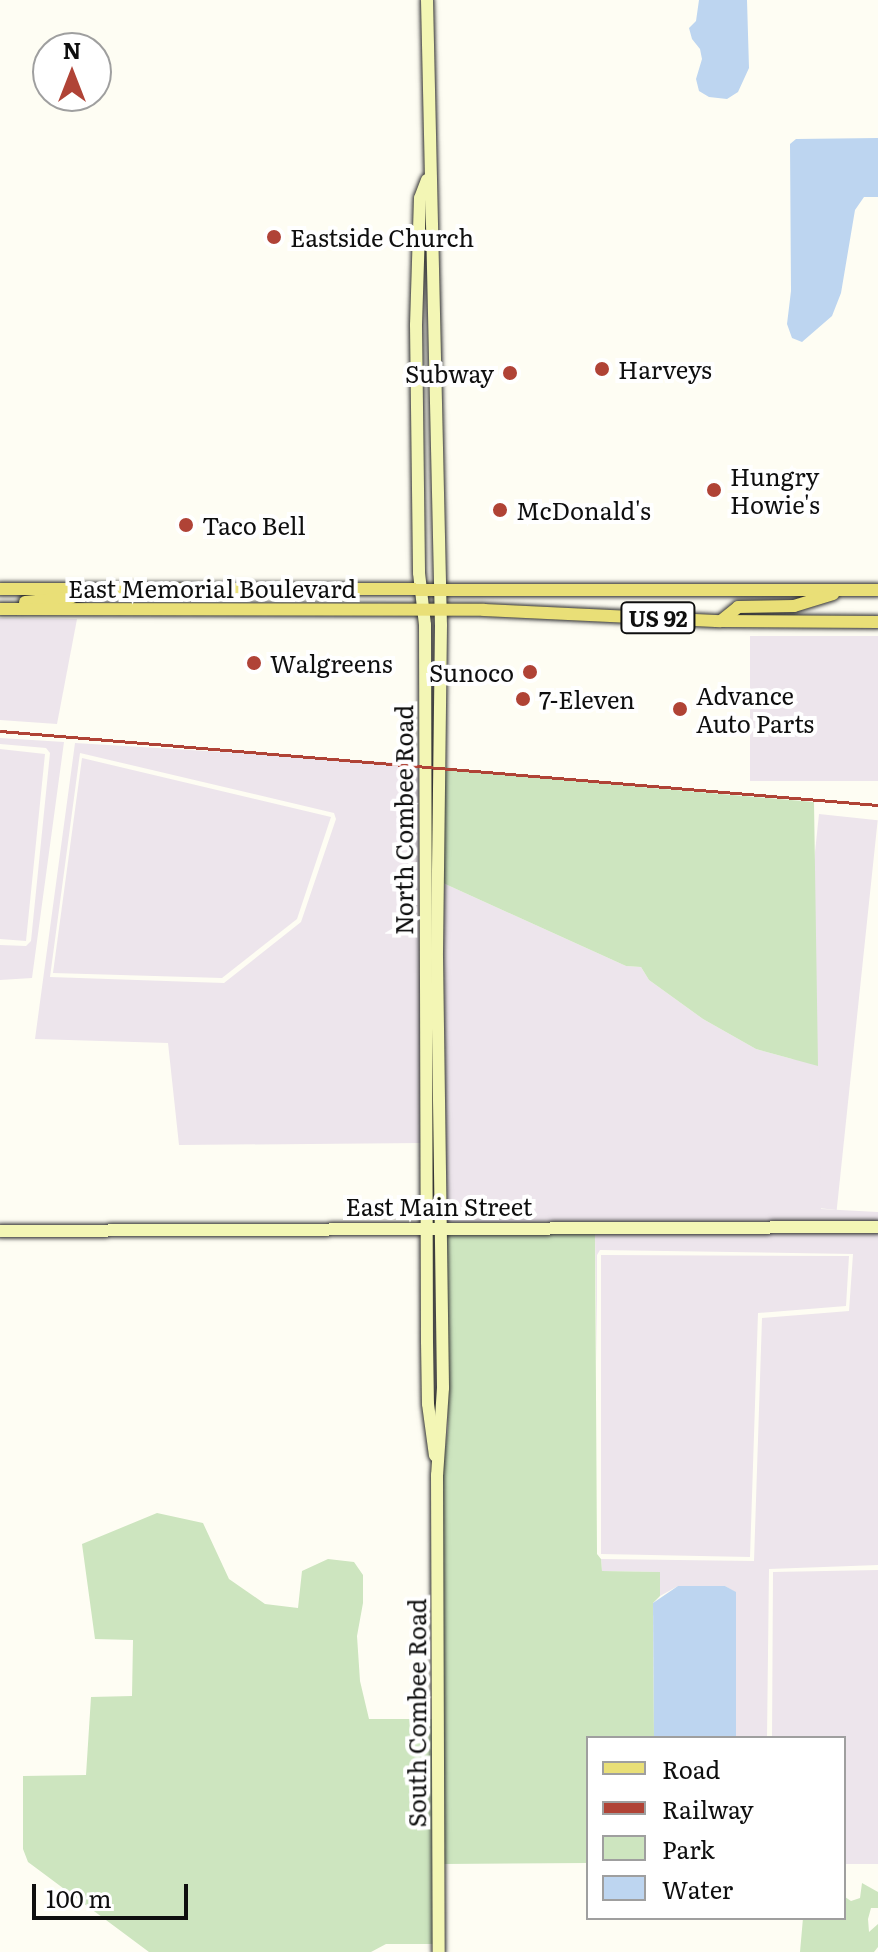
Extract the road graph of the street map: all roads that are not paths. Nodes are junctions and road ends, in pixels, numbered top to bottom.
1 (427, 0) edge
2 (429, 173) junction
3 (421, 588) junction
4 (439, 588) junction
5 (0, 589) edge
6 (91, 589) junction
7 (878, 590) edge
8 (844, 591) junction
9 (0, 607) edge
10 (424, 611) junction
11 (440, 611) junction
12 (721, 621) junction
13 (878, 622) edge
14 (878, 1227) edge
15 (428, 1228) junction
16 (442, 1228) junction
17 (0, 1231) edge
18 (437, 1475) junction
19 (439, 1952) edge

1 - 2 main road, North Combee Road
2 - 3 main road, North Combee Road
2 - 4 main road, North Combee Road
3 - 4 main road, US 92
3 - 6 main road, East Memorial Boulevard / US 92
3 - 10 main road, North Combee Road
4 - 8 main road, US 92
4 - 11 main road, North Combee Road
5 - 6 main road, East Memorial Boulevard / US 92
6 - 9 main road
7 - 8 main road, US 92
8 - 12 main road
9 - 10 main road, East Memorial Boulevard / US 92
10 - 11 main road, US 92
10 - 15 main road, North Combee Road
11 - 12 main road, US 92
11 - 16 main road, North Combee Road
12 - 13 main road, US 92
14 - 16 main road, East Main Street
15 - 16 main road, East Main Street
15 - 17 main road, East Main Street
15 - 18 main road, South Combee Road
16 - 18 main road, South Combee Road
18 - 19 main road, South Combee Road

